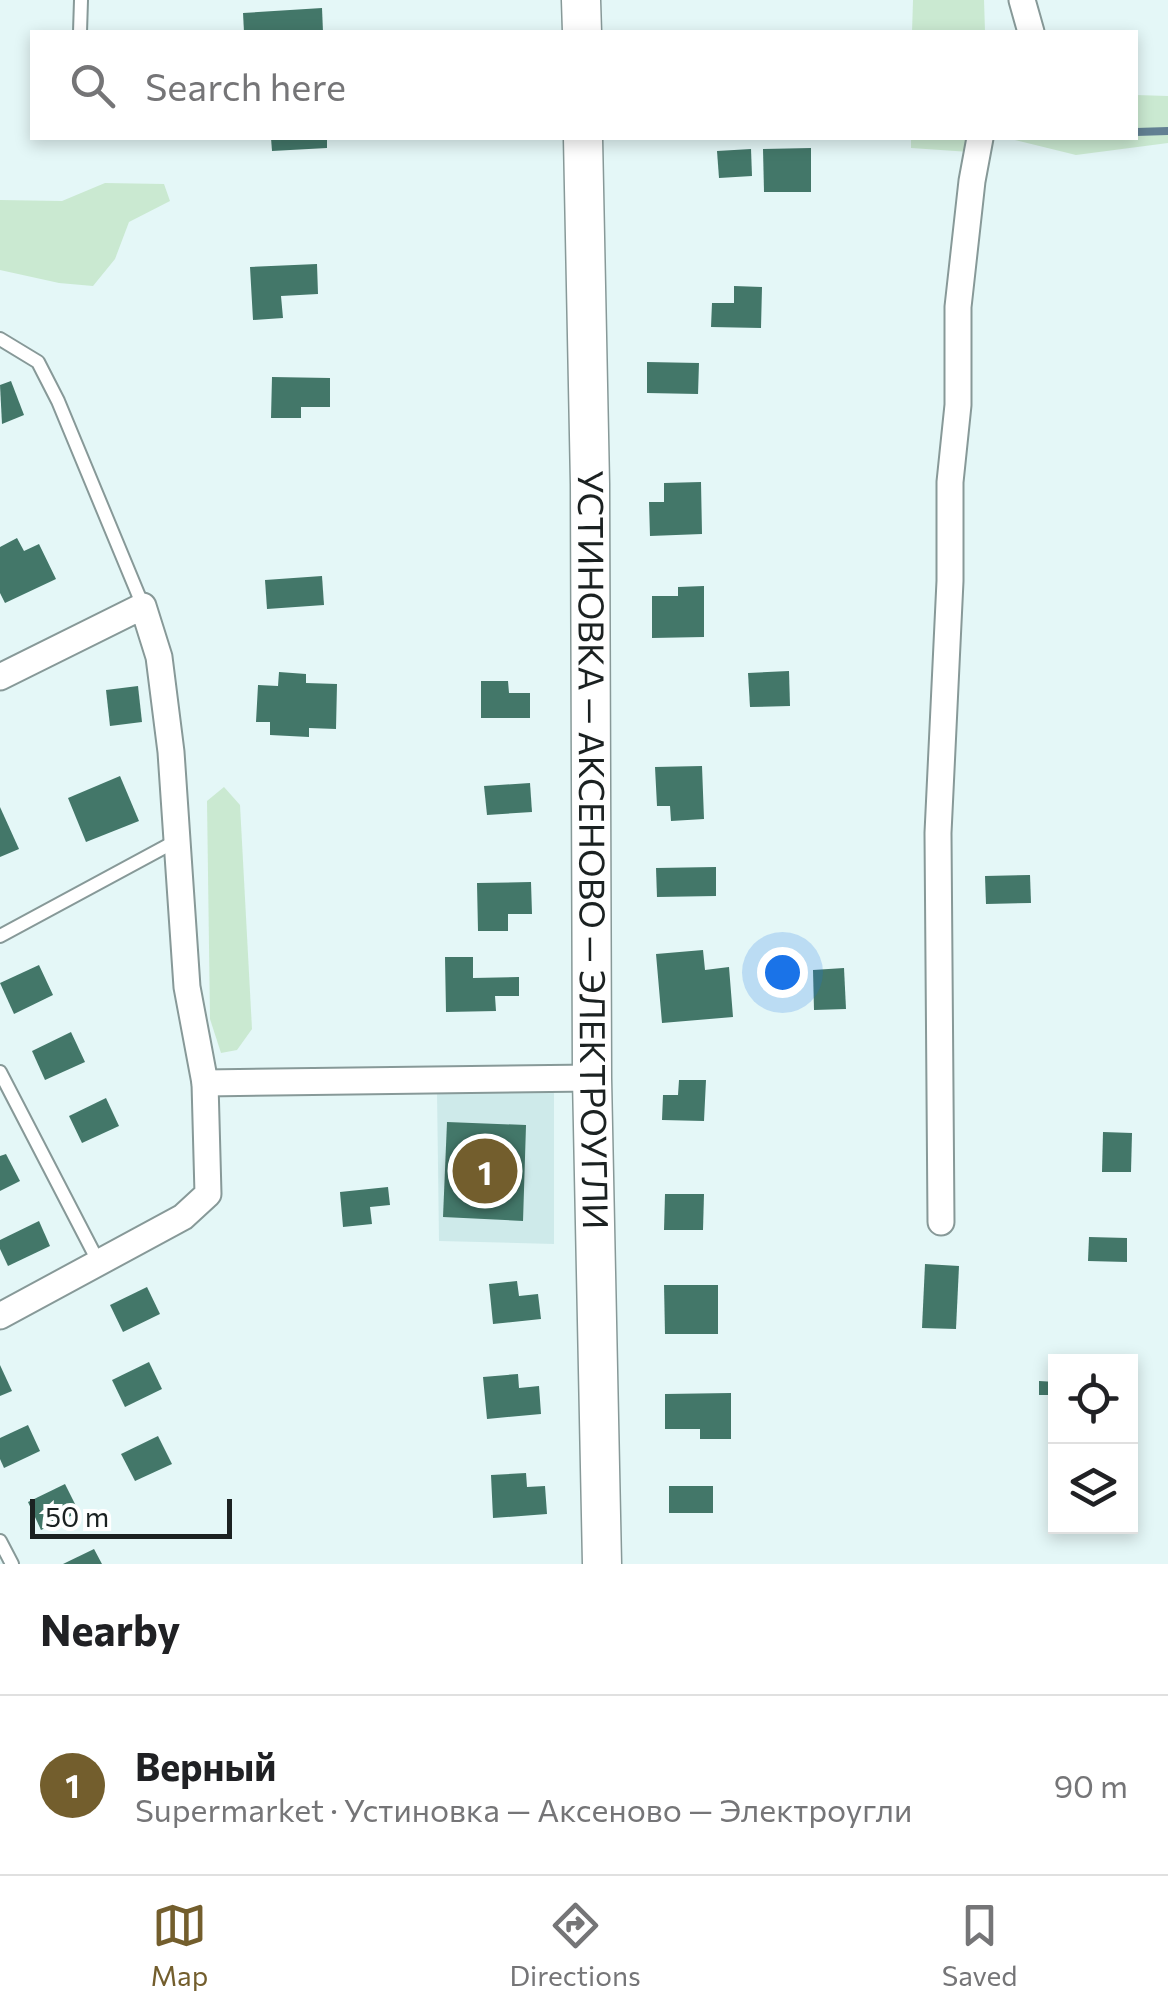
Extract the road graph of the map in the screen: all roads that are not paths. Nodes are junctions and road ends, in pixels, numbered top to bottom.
1 (81, 0) edge
2 (1022, 0) edge
3 (80, 30) edge
4 (1030, 30) edge
5 (579, 140) edge
6 (980, 140) edge
7 (0, 339) edge
8 (143, 606) junction
9 (0, 676) edge
10 (176, 841) junction
11 (0, 936) edge
12 (0, 1072) edge
13 (592, 1078) junction
14 (204, 1083) junction
15 (941, 1222) dead end
16 (99, 1263) junction
17 (0, 1316) edge
18 (0, 1541) edge
19 (12, 1564) edge
20 (602, 1564) edge

1 - 3 lane
2 - 4 street
5 - 13 main road, УСТИНОВКА — АКСЕНОВО — ЭЛЕКТРОУГЛИ
6 - 15 street
7 - 8 lane
8 - 9 street
8 - 10 street
10 - 11 lane
10 - 14 street
12 - 16 lane
13 - 14 street
13 - 20 main road, УСТИНОВКА — АКСЕНОВО — ЭЛЕКТРОУГЛИ
14 - 16 street
16 - 17 street
18 - 19 lane

